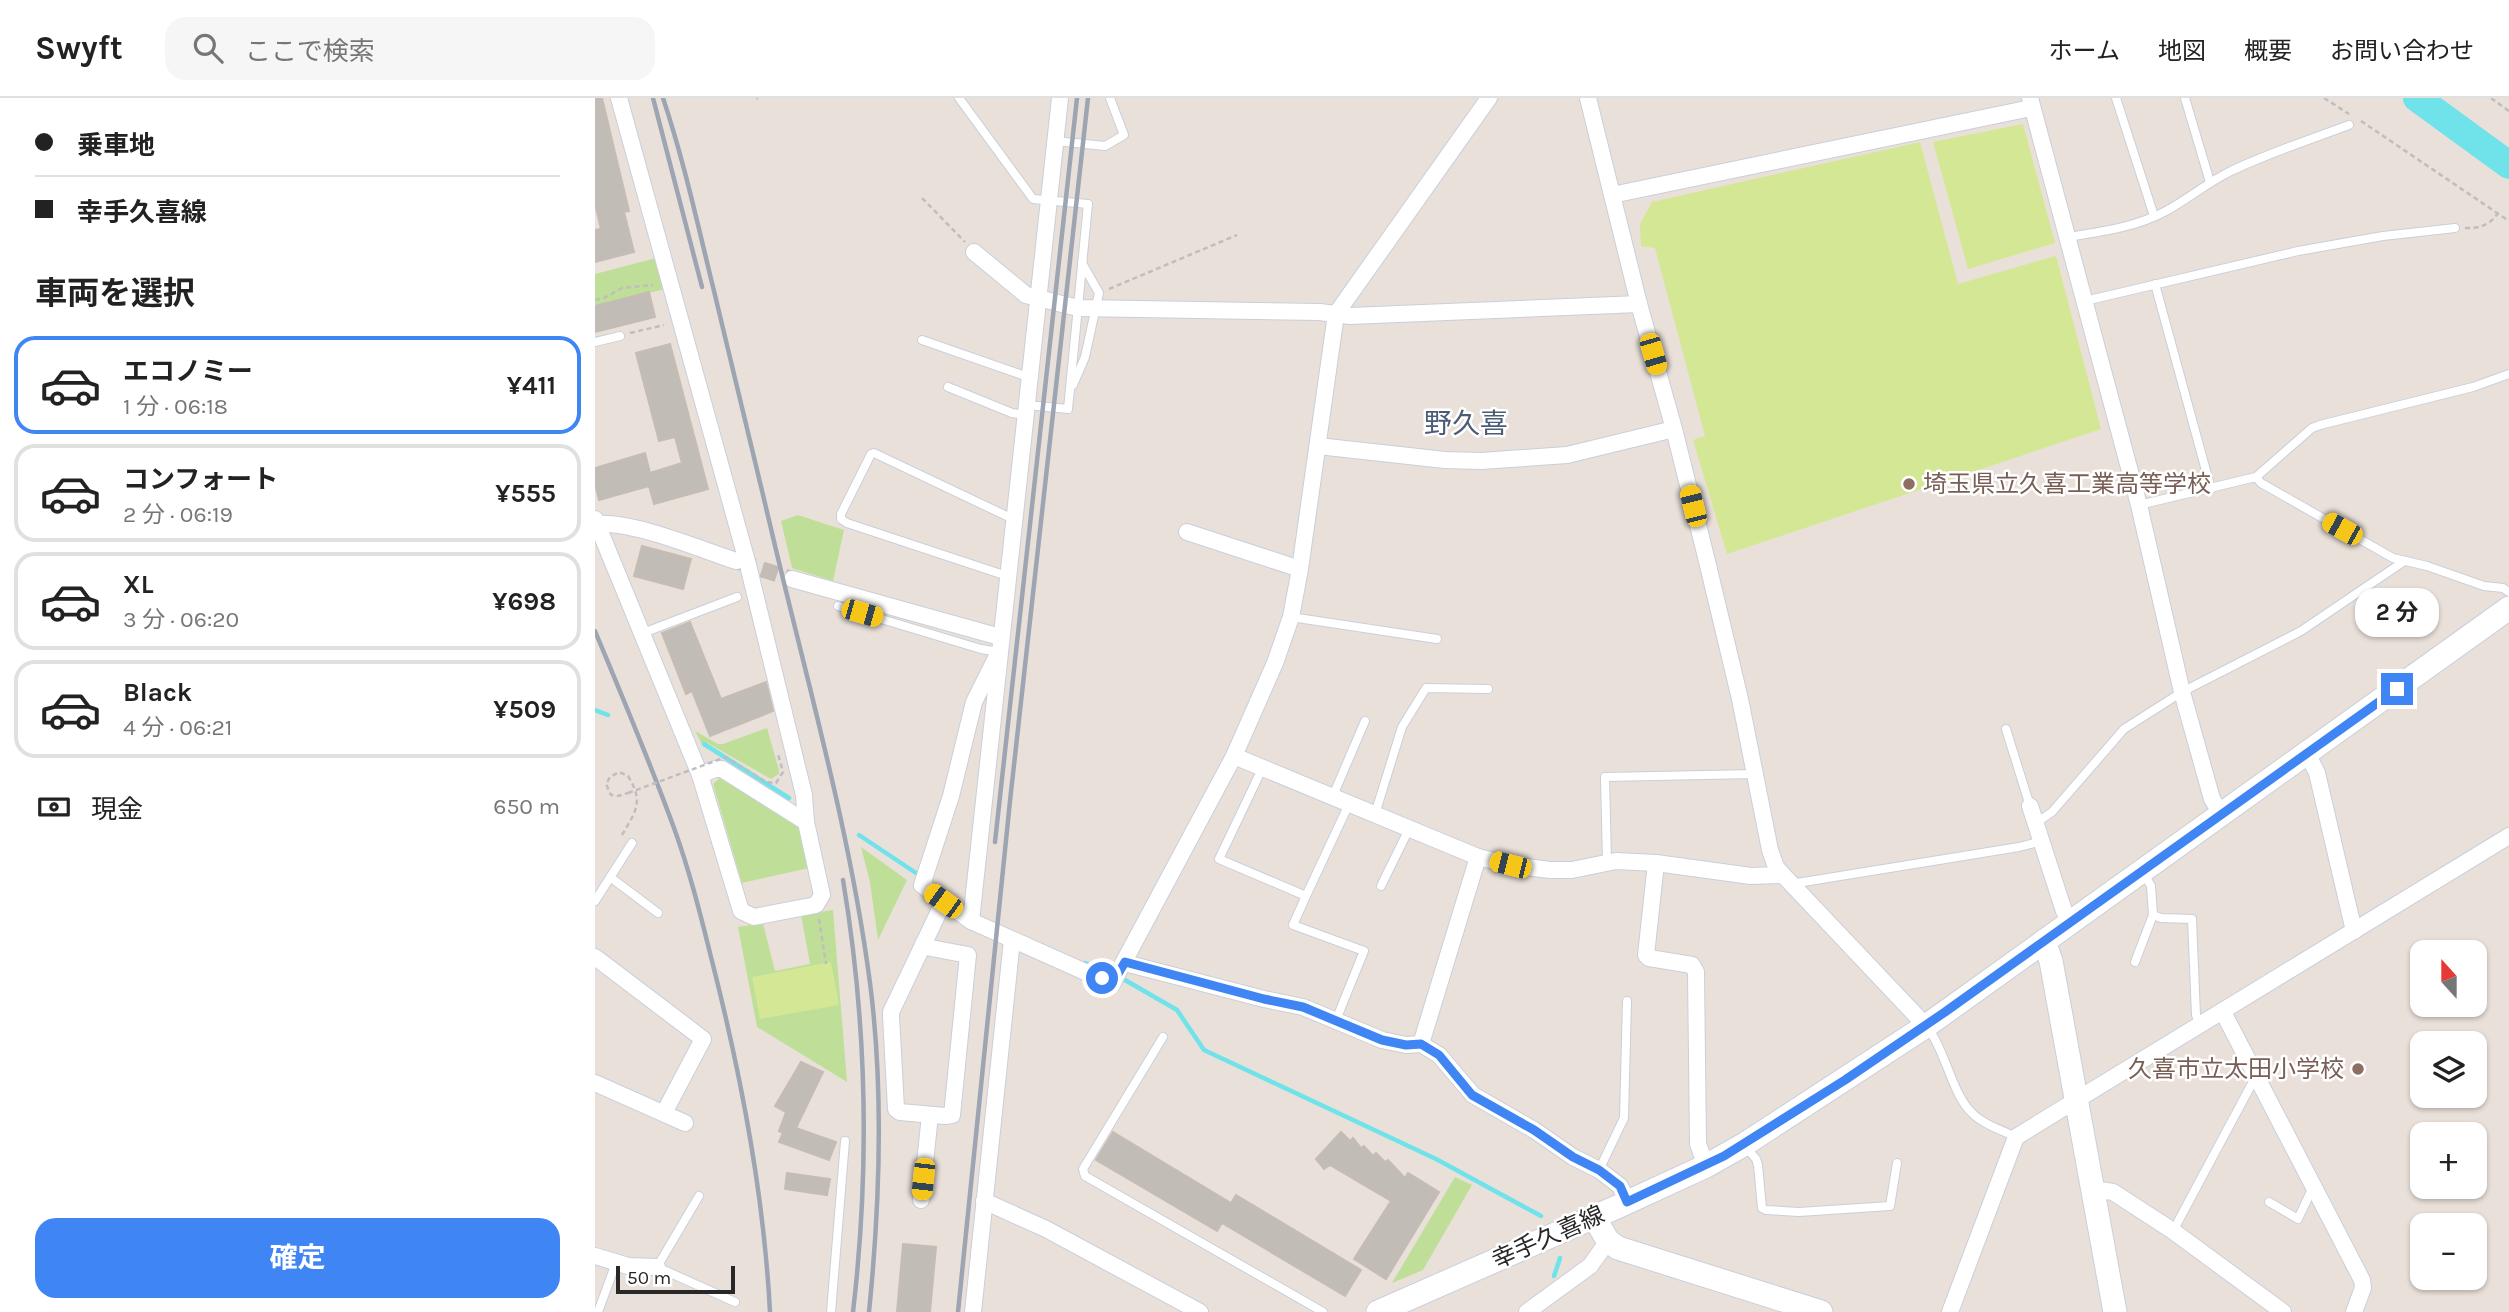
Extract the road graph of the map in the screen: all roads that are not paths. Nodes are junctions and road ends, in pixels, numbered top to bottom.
1 (618, 98) edge
2 (959, 98) edge
3 (1059, 98) edge
4 (1110, 98) edge
5 (1489, 98) edge
6 (1588, 98) edge
7 (2116, 98) edge
8 (2185, 98) edge
9 (2031, 103) edge
10 (2349, 125) dead end
11 (1055, 141) junction
12 (2210, 182) junction
13 (1612, 195) junction
14 (1048, 201) junction
15 (2154, 216) junction
16 (2455, 228) road end
17 (2068, 237) junction
18 (974, 252) road end
19 (1082, 262) junction
20 (2155, 284) junction
21 (1038, 300) junction
22 (1098, 301) junction
23 (2085, 301) junction
24 (1639, 304) junction
25 (1078, 308) junction
26 (1336, 314) junction
27 (620, 336) road end
28 (922, 340) dead end
29 (595, 342) edge
30 (2509, 374) edge
31 (1031, 378) junction
32 (948, 387) dead end
33 (1070, 390) junction
34 (1027, 410) junction
35 (1674, 429) junction
36 (1318, 446) junction
37 (2256, 477) junction
38 (2211, 489) junction
39 (2139, 505) junction
40 (1013, 519) junction
41 (596, 522) edge
42 (1187, 532) dead end
43 (736, 561) tunnel mouth
44 (2403, 562) junction
45 (1300, 569) junction
46 (1007, 576) junction
47 (792, 579) tunnel mouth
48 (2509, 592) edge
49 (737, 597) dead end
50 (838, 606) dead end
51 (2509, 608) edge
52 (1291, 617) junction
53 (643, 633) junction
54 (1437, 639) dead end
55 (1000, 645) junction
56 (1488, 689) dead end
57 (2182, 692) junction
58 (1366, 721) dead end
59 (2006, 729) dead end
60 (2307, 753) junction
61 (1234, 757) junction
62 (1262, 769) junction
63 (1755, 774) junction
64 (700, 775) junction
65 (1332, 798) junction
66 (1349, 804) junction
67 (2030, 806) joint
68 (1375, 814) junction
69 (2221, 814) junction
70 (806, 822) junction
71 (2036, 823) junction
72 (1409, 829) junction
73 (2509, 836) edge
74 (2042, 841) junction
75 (632, 843) dead end
76 (1478, 857) junction
77 (1607, 862) junction
78 (1656, 863) junction
79 (2142, 871) junction
80 (610, 877) junction
81 (1787, 880) junction
82 (1381, 886) dead end
83 (1306, 896) junction
84 (595, 901) edge
85 (943, 901) junction
86 (658, 913) dead end
87 (2153, 915) junction
88 (971, 921) junction
89 (2071, 922) junction
90 (2354, 931) junction
91 (1012, 940) junction
92 (2044, 941) junction
93 (923, 944) junction
94 (595, 957) edge
95 (1125, 962) junction
96 (2135, 962) dead end
97 (1627, 1001) dead end
98 (2223, 1012) junction
99 (1336, 1020) junction
100 (1926, 1026) junction
101 (2201, 1026) junction
102 (1163, 1037) dead end
103 (1421, 1044) junction
104 (2257, 1076) junction
105 (595, 1083) edge
106 (2078, 1100) junction
107 (664, 1113) junction
108 (930, 1115) junction
109 (685, 1123) dead end
110 (2016, 1138) junction
111 (845, 1141) dead end
112 (1745, 1144) junction
113 (1897, 1163) dead end
114 (1706, 1166) junction
115 (1599, 1170) junction
116 (2313, 1187) junction
117 (2094, 1189) junction
118 (699, 1196) dead end
119 (921, 1200) dead end
120 (984, 1201) junction
121 (1627, 1202) junction
122 (2269, 1202) dead end
123 (1594, 1217) junction
124 (2173, 1231) junction
125 (1608, 1241) junction
126 (595, 1256) edge
127 (616, 1263) junction
128 (657, 1267) junction
129 (735, 1301) dead end
130 (1542, 1307) edge
131 (2272, 1309) edge
132 (598, 1312) edge
133 (831, 1312) edge
134 (973, 1312) edge
135 (1200, 1312) edge
136 (1323, 1312) edge
137 (1378, 1312) edge
138 (1527, 1312) edge
139 (1821, 1312) edge
140 (1951, 1312) edge
141 (2115, 1312) edge
142 (2354, 1312) edge

1 - 70 street
2 - 14 lane
3 - 11 street
4 - 11 lane
5 - 26 street
6 - 13 street
7 - 15 lane
8 - 12 lane
9 - 13 street
9 - 17 street
10 - 12 lane
11 - 14 street
12 - 15 lane
13 - 24 street
14 - 19 lane
14 - 21 street
15 - 17 lane
16 - 20 lane
17 - 23 street
18 - 21 street
19 - 22 lane
19 - 25 lane
20 - 23 lane
20 - 38 lane
21 - 25 street
21 - 31 street
22 - 25 street
22 - 26 street
22 - 33 lane
23 - 39 street
24 - 26 street
24 - 35 street
25 - 33 lane
26 - 36 street
27 - 29 lane
28 - 31 lane
30 - 37 lane
31 - 34 street
32 - 34 lane
33 - 34 lane
34 - 40 street
35 - 36 street
35 - 63 street
36 - 45 street
37 - 38 lane
37 - 44 lane
38 - 39 lane
39 - 57 street
40 - 46 street
40 - 46 lane
41 - 43 street
41 - 53 street
42 - 45 street
44 - 48 lane
44 - 57 lane
45 - 52 street
46 - 55 street
47 - 55 street
49 - 53 lane
50 - 55 lane
51 - 60 main road, 幸手久喜線
52 - 54 lane
52 - 61 street
53 - 64 street
55 - 85 street
55 - 88 street
56 - 68 lane
57 - 69 street
57 - 71 lane
58 - 65 lane
59 - 67 lane
60 - 69 main road, 幸手久喜線
60 - 90 street
61 - 62 street
61 - 95 street
62 - 65 street
62 - 83 lane
63 - 77 lane
63 - 81 street
64 - 70 street
64 - 70 street
65 - 66 street
66 - 68 street
66 - 83 lane
67 - 71 street
68 - 72 street
69 - 79 main road, 幸手久喜線
71 - 74 street
72 - 76 street
72 - 82 lane
73 - 90 street
74 - 81 lane
74 - 89 street
75 - 80 lane
76 - 77 street
76 - 103 street
77 - 78 street
78 - 81 street
78 - 114 street
79 - 87 lane
79 - 89 main road, 幸手久喜線
80 - 84 lane
80 - 86 lane
81 - 100 street
83 - 99 lane
85 - 88 street
85 - 93 street
87 - 96 lane
87 - 101 lane
88 - 91 street
89 - 92 main road, 幸手久喜線
90 - 98 street
91 - 95 street
91 - 120 street
92 - 100 main road, 幸手久喜線
92 - 106 main road
93 - 108 street
93 - 108 street
94 - 107 street
95 - 99 street
97 - 115 lane
98 - 101 street
98 - 104 street
99 - 103 street
100 - 110 lane
100 - 112 main road, 幸手久喜線
101 - 106 street
102 - 136 lane
103 - 115 street
104 - 116 street
104 - 124 lane
105 - 107 street
106 - 110 street
106 - 117 main road
107 - 109 street
108 - 119 street
110 - 140 street
111 - 133 lane
112 - 113 lane
112 - 114 main road, 幸手久喜線
114 - 121 main road, 幸手久喜線
115 - 121 street
116 - 122 lane
116 - 142 street
117 - 124 street
117 - 141 main road
118 - 128 lane
120 - 134 street
120 - 135 street
121 - 123 main road, 幸手久喜線
123 - 125 main road
123 - 137 main road, 幸手久喜線
124 - 131 street
125 - 130 street
125 - 139 main road
126 - 127 street
127 - 128 street
127 - 132 lane
128 - 129 lane
130 - 138 street

